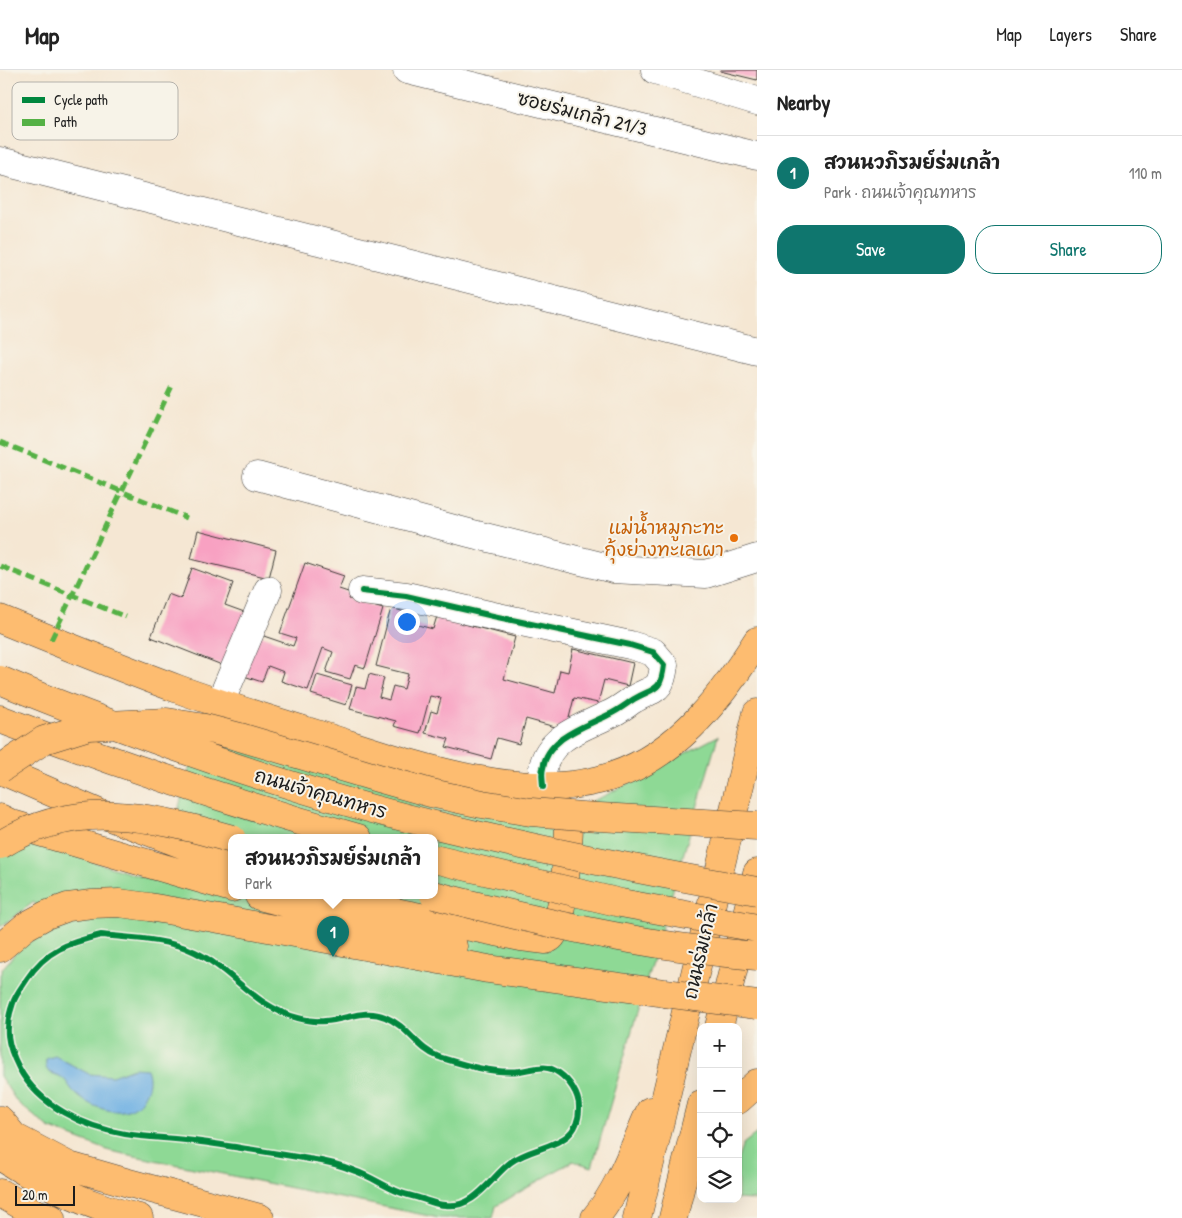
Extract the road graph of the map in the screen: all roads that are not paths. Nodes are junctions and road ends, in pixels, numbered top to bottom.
1 (407, 70) edge
2 (655, 70) edge
3 (708, 78) edge
4 (757, 100) edge
5 (757, 156) edge
6 (0, 161) edge
7 (757, 351) edge
8 (257, 476) dead end
9 (757, 558) edge
10 (268, 590) dead end
11 (362, 591) dead end
12 (0, 620) edge
13 (757, 641) edge
14 (0, 680) edge
15 (220, 704) junction
16 (757, 713) edge
17 (0, 719) edge
18 (0, 770) edge
19 (534, 786) junction
20 (0, 818) edge
21 (757, 826) edge
22 (345, 834) edge
23 (228, 838) edge
24 (0, 845) edge
25 (438, 860) edge
26 (228, 861) edge
27 (757, 873) edge
28 (682, 877) junction
29 (757, 878) edge
30 (228, 887) edge
31 (757, 891) edge
32 (438, 896) edge
33 (271, 899) edge
34 (346, 899) edge
35 (757, 928) edge
36 (0, 948) edge
37 (757, 956) edge
38 (665, 993) junction
39 (757, 1005) edge
40 (721, 1023) edge
41 (676, 1054) junction
42 (757, 1083) edge
43 (742, 1096) edge
44 (699, 1113) edge
45 (0, 1120) edge
46 (0, 1156) edge
47 (697, 1182) edge
48 (0, 1193) edge
49 (51, 1218) edge
50 (139, 1218) edge
51 (260, 1218) edge
52 (595, 1218) edge
53 (637, 1218) edge
54 (673, 1218) edge
55 (682, 1218) edge

1 - 5 street, ซอยร่มเกล้า 21/3
2 - 3 street
3 - 4 street
6 - 7 street
8 - 9 street
10 - 15 street
11 - 19 street
12 - 15 main road
13 - 19 main road
14 - 28 main road, ถนนเจ้าคุณทหาร, bridge
15 - 19 main road
16 - 41 main road, ถนนร่มเกล้า
17 - 22 main road, ถนนเจ้าคุณทหาร
18 - 21 main road, bridge
18 - 26 main road
19 - 34 main road
20 - 30 main road
23 - 24 main road, bridge
25 - 35 main road, bridge
27 - 40 main road, ถนนร่มเกล้า
28 - 29 main road, bridge
28 - 31 main road, bridge
32 - 37 main road, bridge
33 - 38 main road
36 - 38 main road
38 - 39 main road, bridge
41 - 52 main road
41 - 53 main road, ถนนร่มเกล้า
42 - 43 main road
44 - 54 main road
45 - 51 main road
46 - 50 main road
47 - 55 main road
48 - 49 main road

